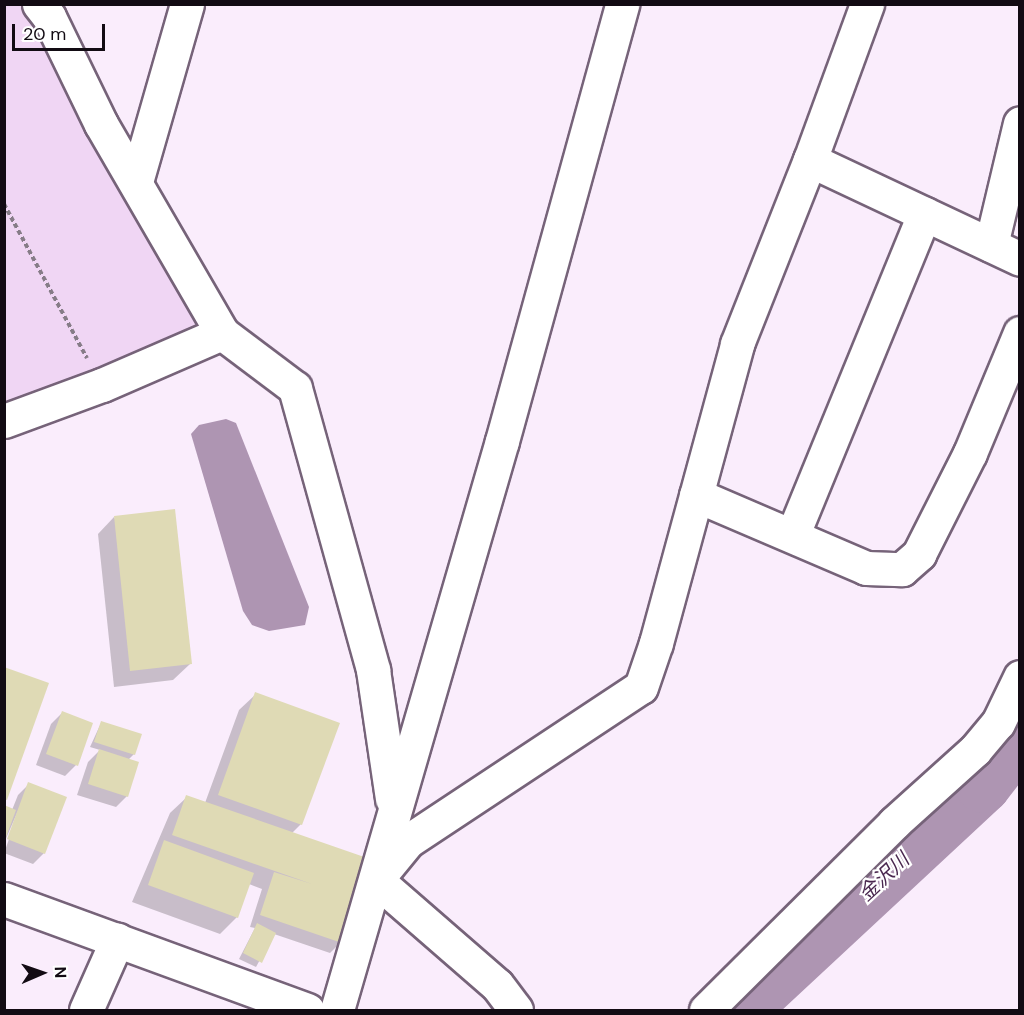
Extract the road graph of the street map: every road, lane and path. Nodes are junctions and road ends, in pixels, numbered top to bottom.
1 (39, 4) edge
2 (187, 4) edge
3 (622, 4) edge
4 (867, 4) edge
5 (1020, 123) edge
6 (810, 160) junction
7 (136, 182) junction
8 (4, 204) edge
9 (924, 214) junction
10 (1005, 252) edge
11 (222, 333) junction
12 (1020, 333) edge
13 (102, 385) junction
14 (4, 421) edge
15 (696, 495) junction
16 (794, 534) junction
17 (1020, 677) edge
18 (394, 818) junction
19 (376, 880) junction
20 (4, 899) edge
21 (117, 940) junction
22 (86, 1011) edge
23 (307, 1011) edge
24 (337, 1011) edge
25 (516, 1011) edge
26 (706, 1011) edge

1 - 7 street
2 - 7 street
3 - 18 street
4 - 6 street
5 - 10 street
6 - 9 street
6 - 15 street
7 - 11 street
8 - 13 path
9 - 10 street
9 - 16 street
11 - 13 street
11 - 18 street
12 - 16 street
13 - 14 street
15 - 16 street
15 - 19 street
17 - 26 street
18 - 19 street
19 - 24 street
19 - 25 street
20 - 21 street
21 - 22 street
21 - 23 street

